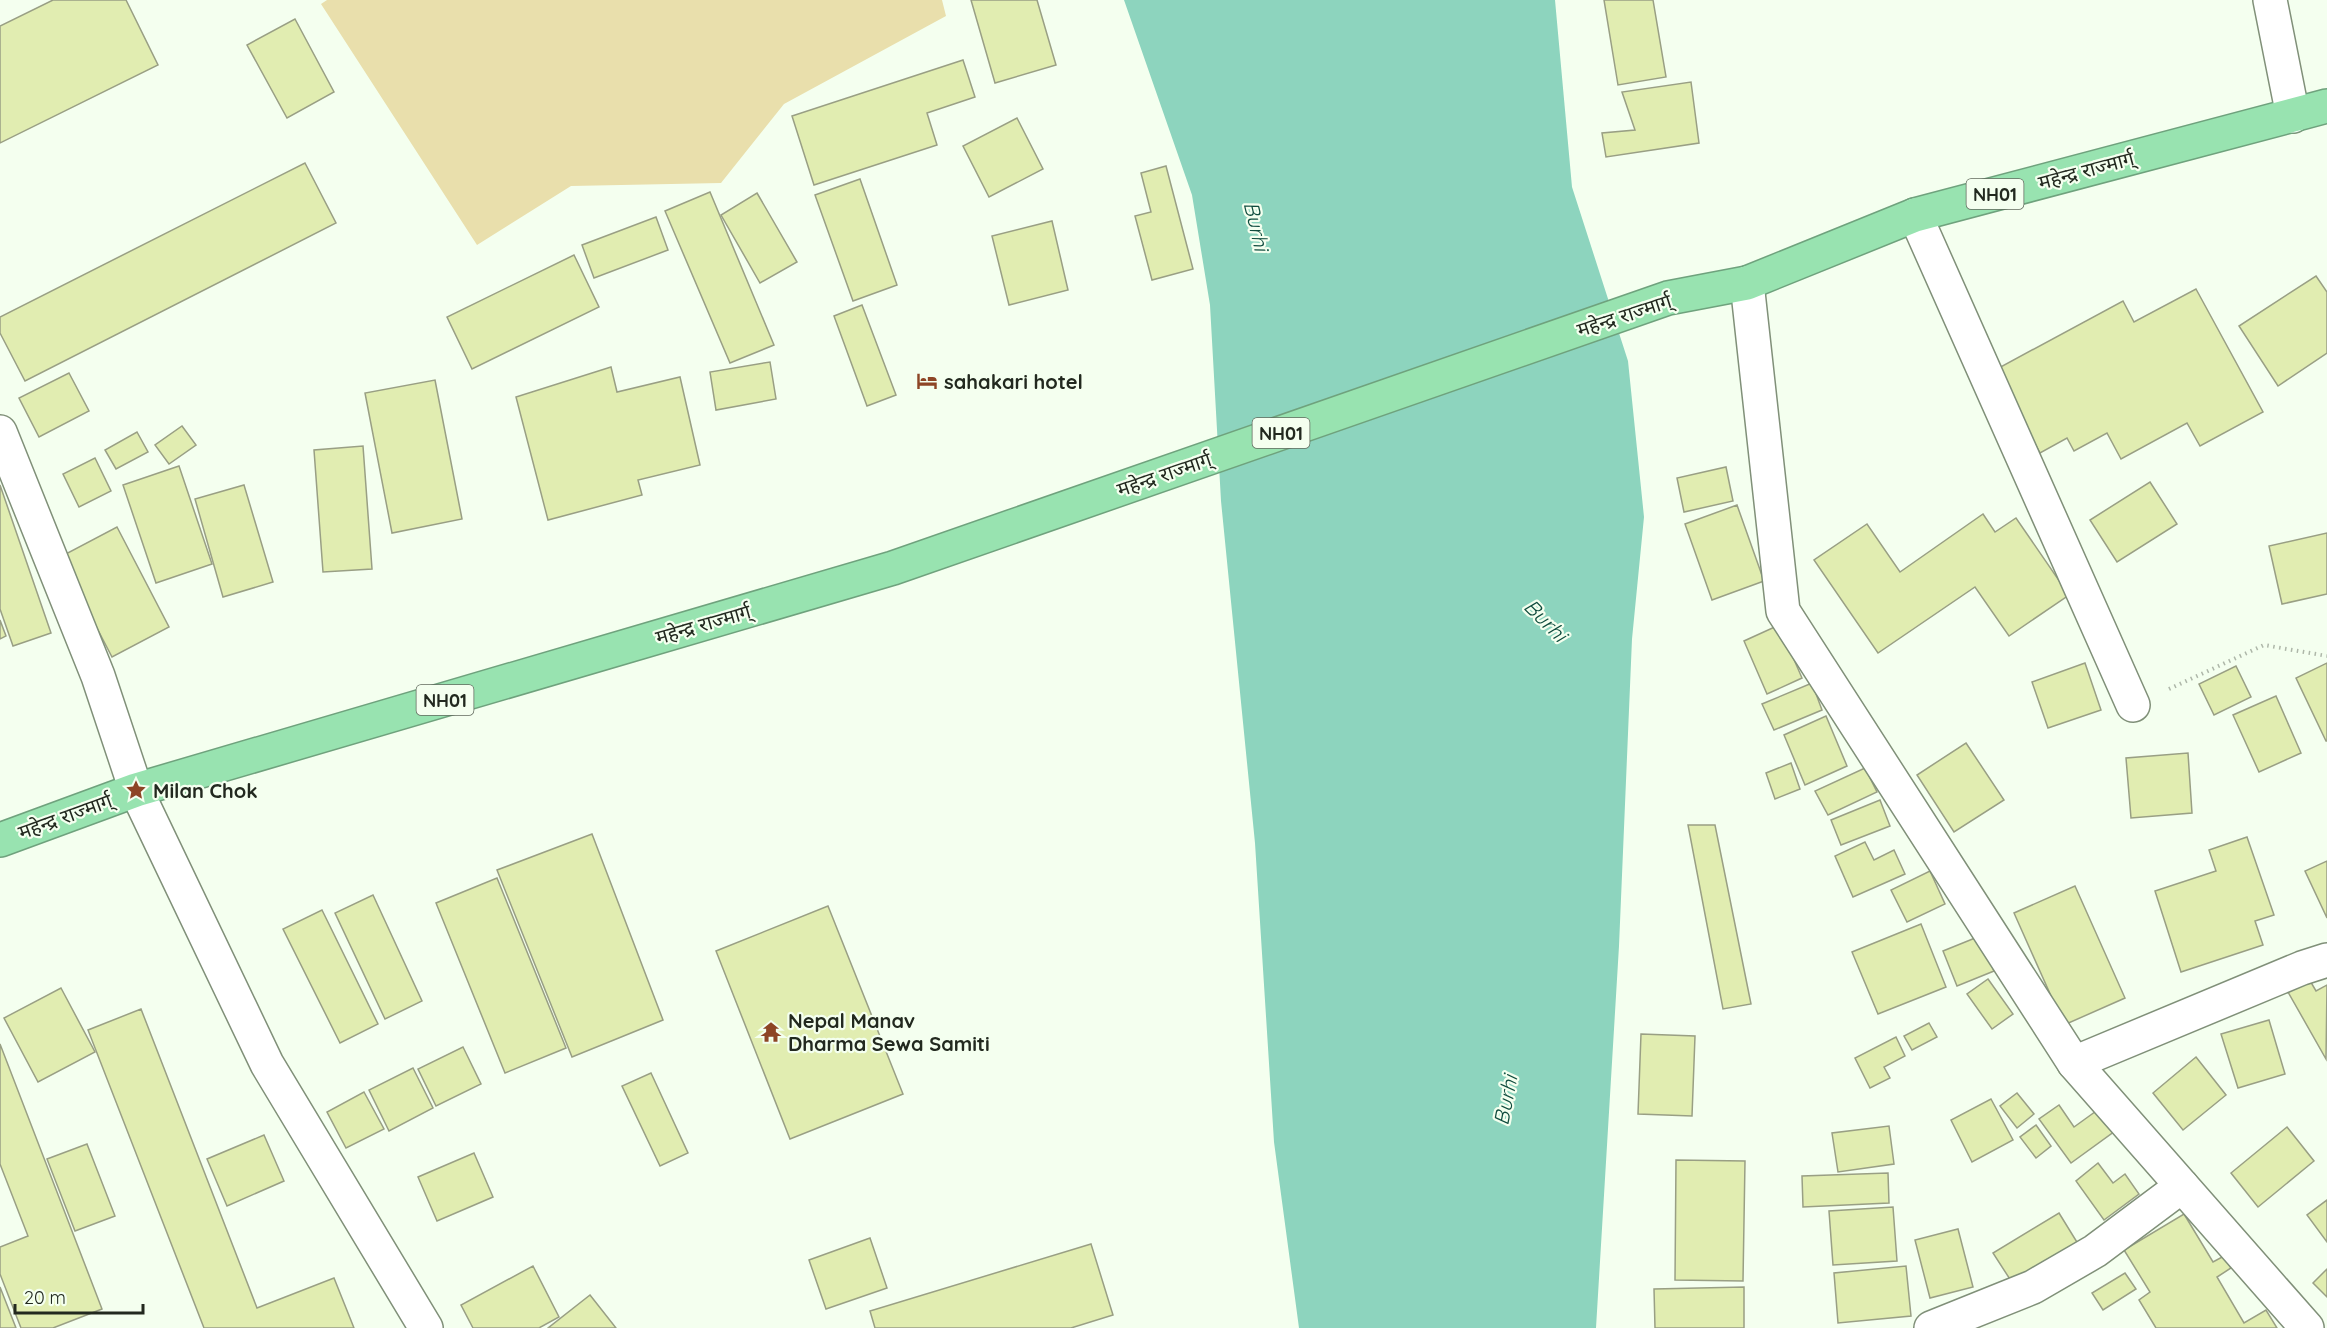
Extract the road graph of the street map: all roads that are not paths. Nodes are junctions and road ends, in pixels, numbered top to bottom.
1 (2270, 0) edge
2 (2327, 106) edge
3 (2293, 116) junction
4 (1915, 215) junction
5 (1747, 283) junction
6 (0, 432) edge
7 (2133, 705) road end
8 (136, 790) junction
9 (0, 840) edge
10 (2327, 960) edge
11 (2074, 1063) junction
12 (2182, 1186) junction
13 (426, 1328) edge
14 (1931, 1328) edge
15 (2307, 1328) edge

1 - 3 street
2 - 3 highway, महेन्द्र राज्मार्ग् / NH01
3 - 4 highway, महेन्द्र राज्मार्ग् / NH01
4 - 5 highway, महेन्द्र राज्मार्ग् / NH01
4 - 7 street
5 - 8 highway, महेन्द्र राज्मार्ग् / NH01
5 - 11 street
6 - 8 street
8 - 9 highway, महेन्द्र राज्मार्ग् / NH01
8 - 13 street
10 - 11 street
11 - 12 street
12 - 14 street
12 - 15 street

